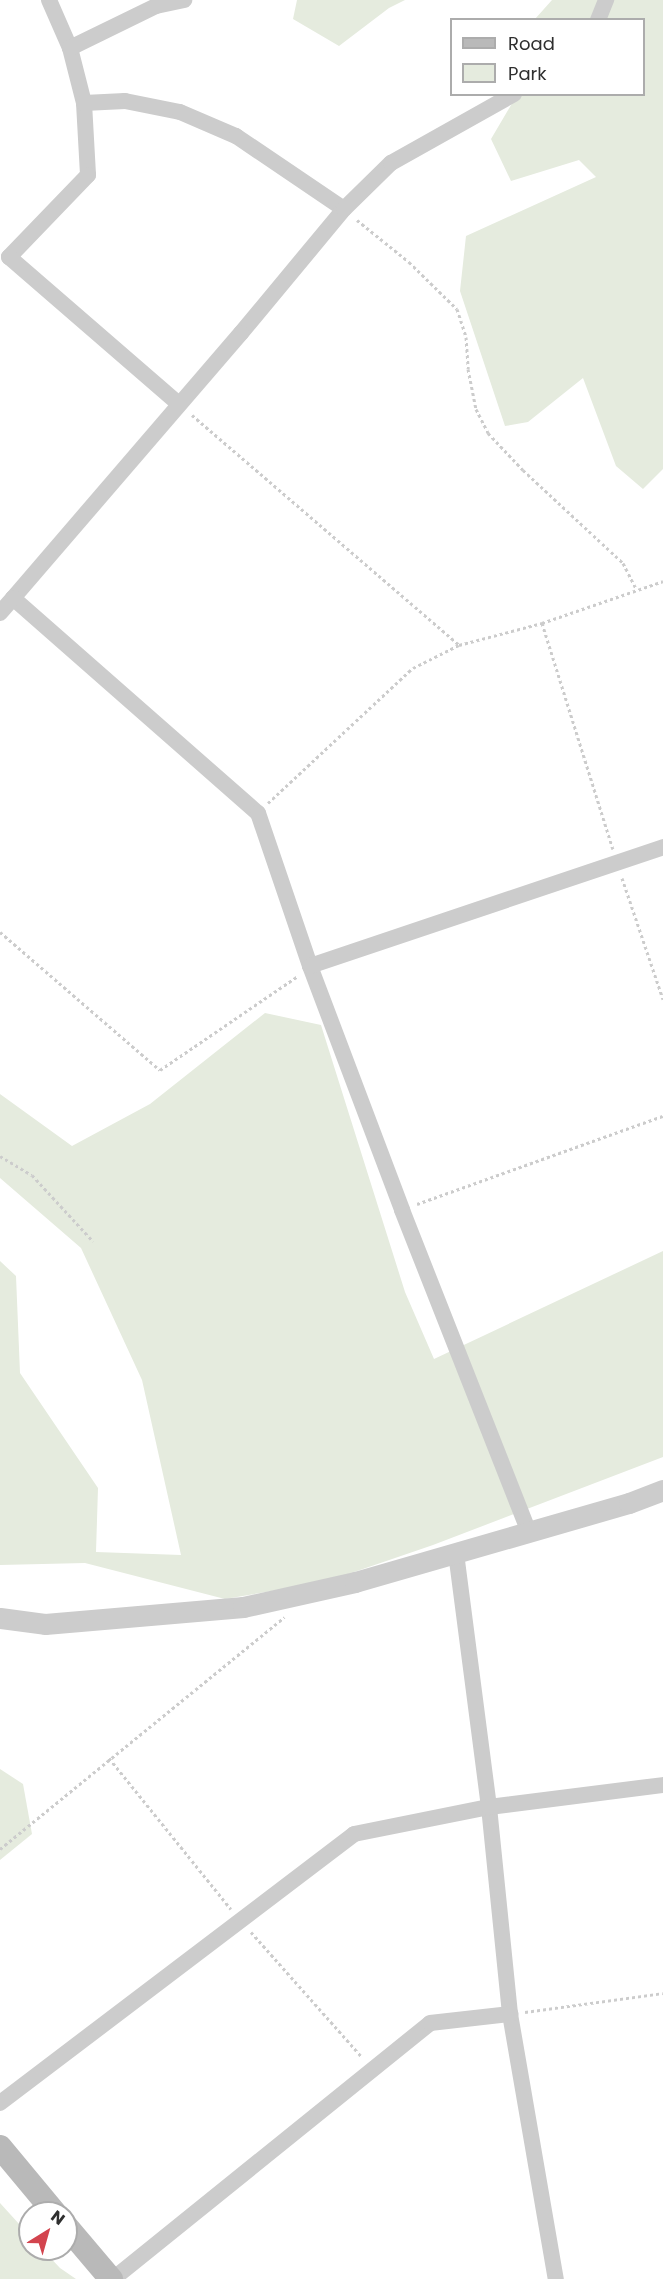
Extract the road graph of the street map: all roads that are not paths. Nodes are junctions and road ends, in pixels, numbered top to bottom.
1 (49, 0) edge
2 (184, 0) edge
3 (606, 0) edge
4 (599, 18) edge
5 (70, 48) junction
6 (510, 96) edge
7 (84, 103) junction
8 (344, 209) junction
9 (179, 404) junction
10 (13, 598) junction
11 (0, 613) edge
12 (663, 847) edge
13 (310, 966) junction
14 (663, 1490) edge
15 (529, 1532) junction
16 (456, 1553) junction
17 (0, 1618) edge
18 (663, 1785) edge
19 (489, 1807) junction
20 (510, 2014) junction
21 (0, 2103) edge
22 (0, 2147) edge
23 (45, 2201) edge
24 (78, 2240) edge
25 (112, 2279) edge
26 (556, 2279) edge

1 - 5 street
2 - 5 street
3 - 4 street
5 - 7 street
6 - 8 street
7 - 8 street
7 - 9 street
8 - 9 street
9 - 10 street
10 - 11 street
10 - 13 street
12 - 13 street
13 - 15 street
14 - 15 street
15 - 16 street
16 - 17 street
16 - 19 street
18 - 19 street
19 - 20 street
19 - 21 street
20 - 25 street
20 - 26 street
22 - 23 main road
24 - 25 main road

